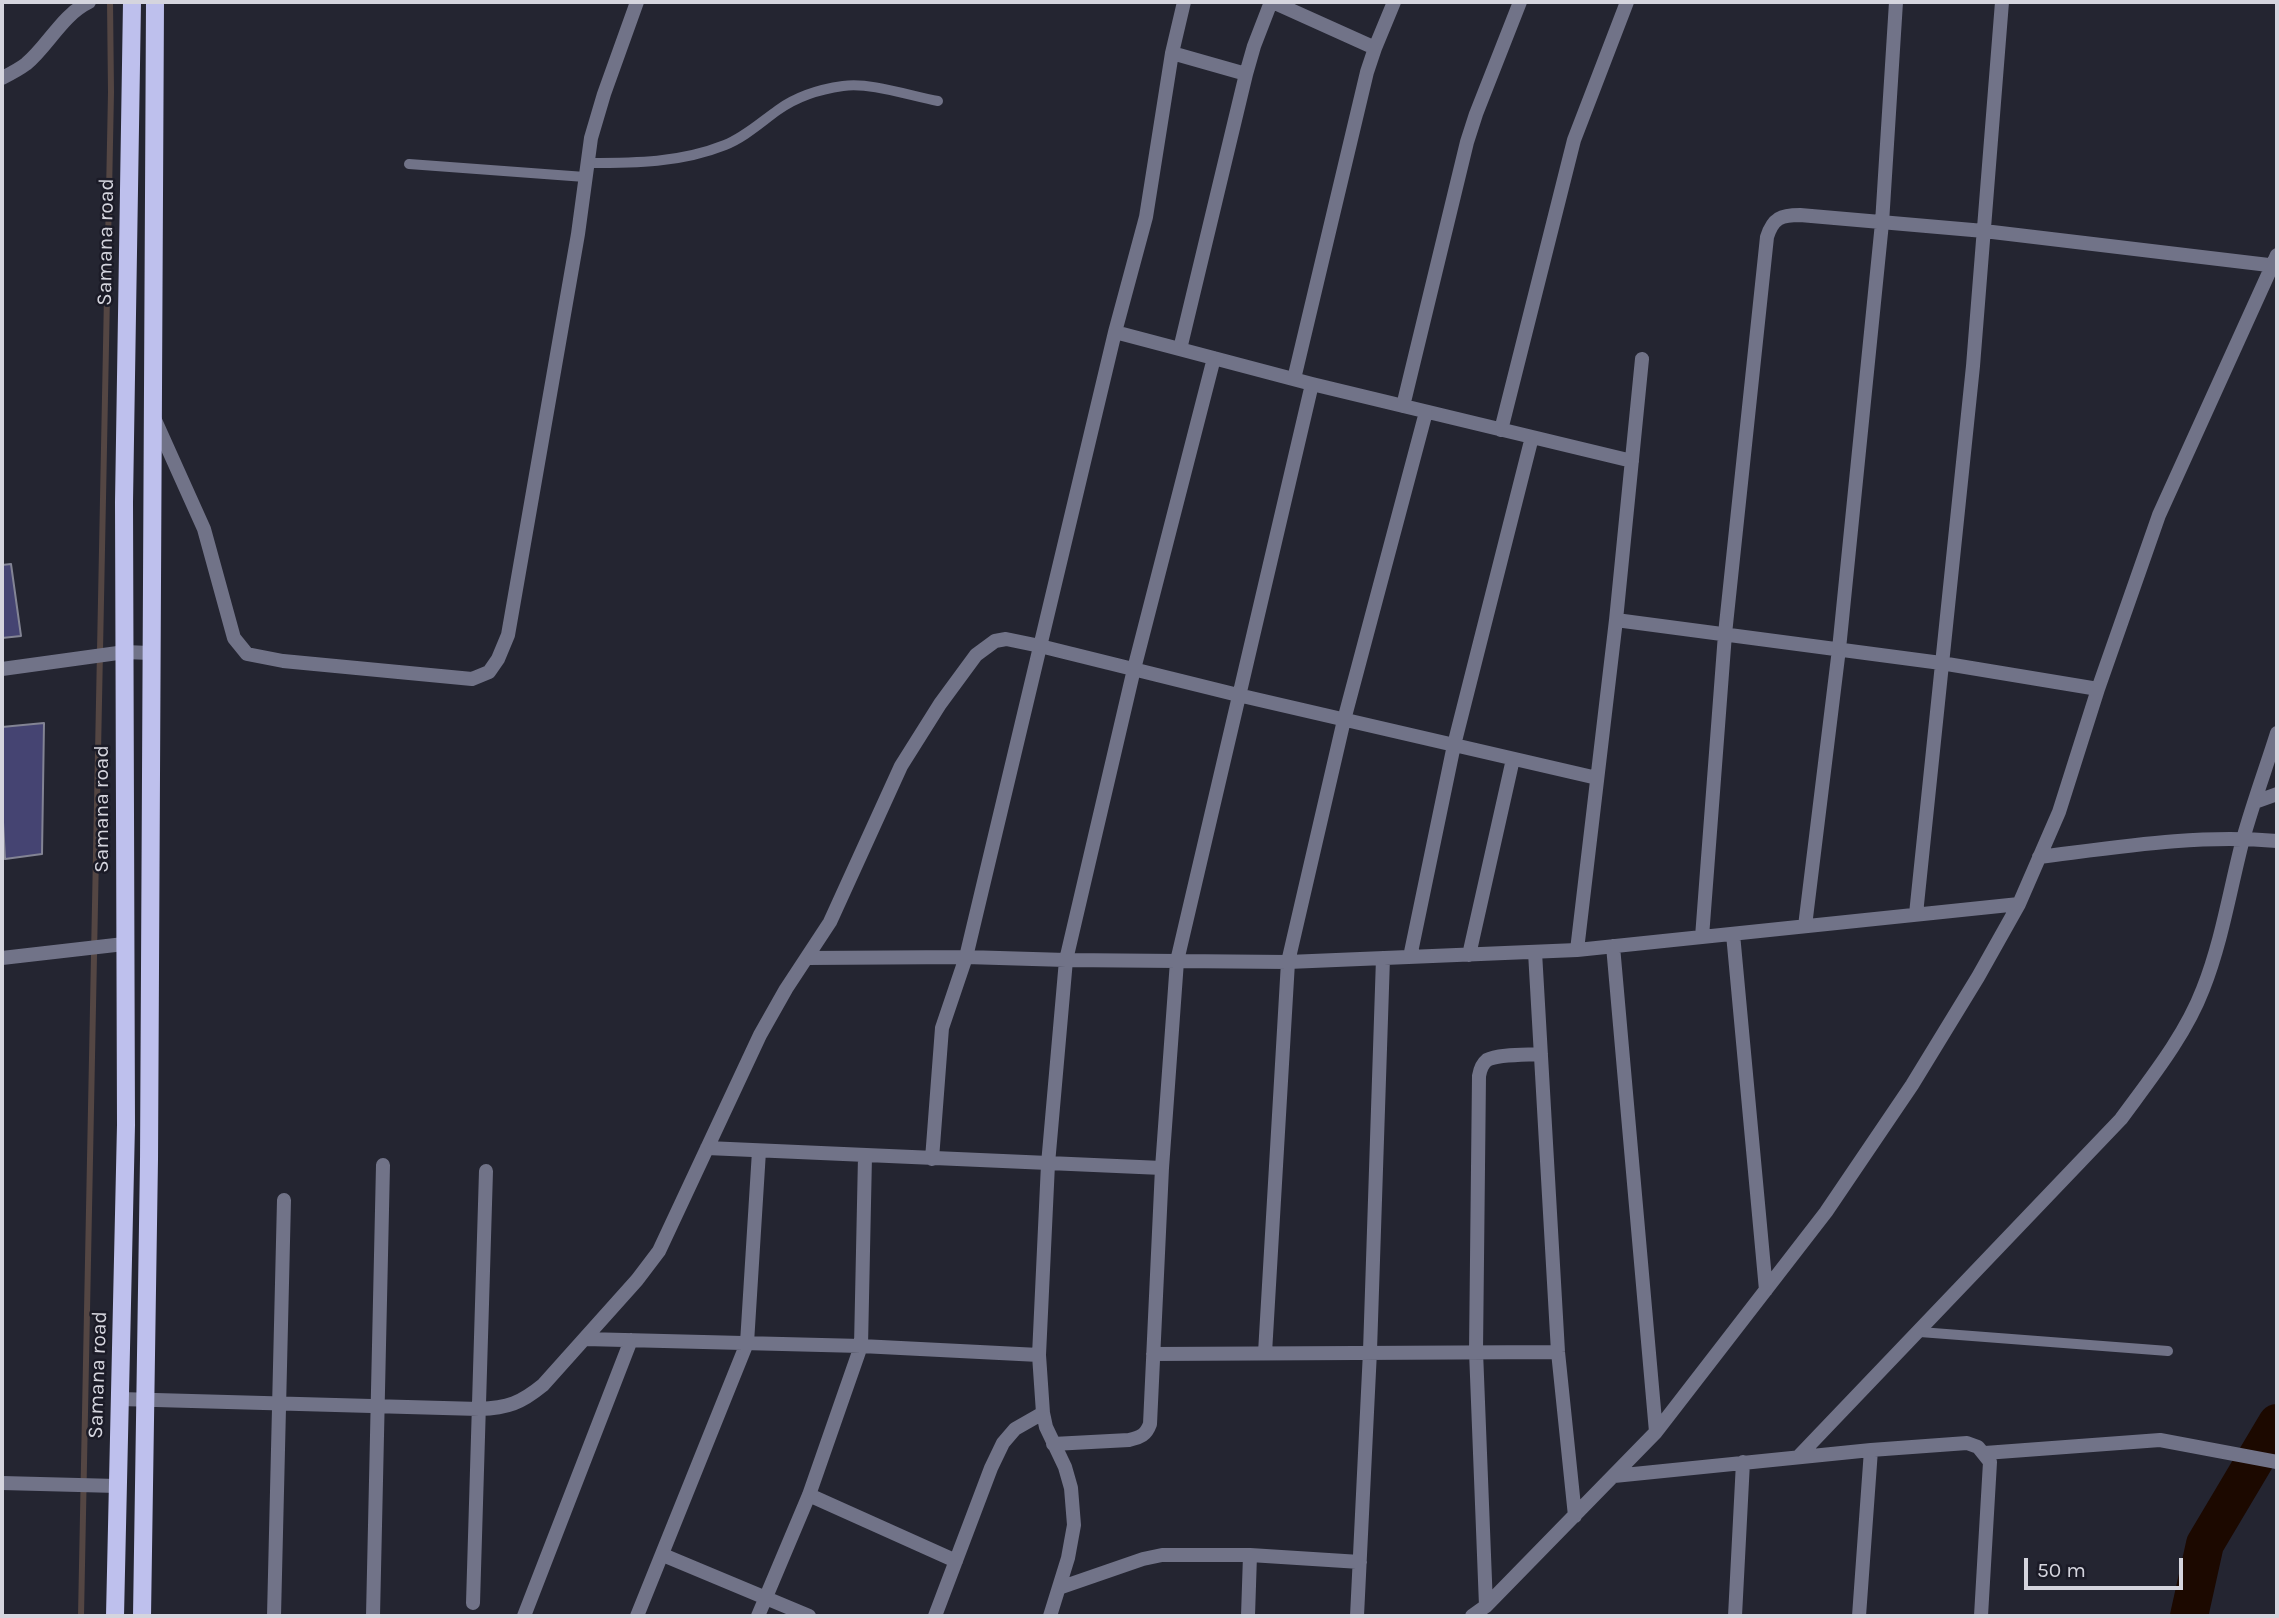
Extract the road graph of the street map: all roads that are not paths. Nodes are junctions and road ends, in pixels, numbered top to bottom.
1 (89, 2) edge
2 (132, 2) edge
3 (155, 2) edge
4 (637, 2) edge
5 (1184, 2) edge
6 (1272, 2) edge
7 (1394, 2) edge
8 (1520, 2) edge
9 (1627, 2) edge
10 (1896, 2) edge
11 (2002, 2) edge
12 (1375, 48) junction
13 (1172, 53) junction
14 (1246, 74) junction
15 (2, 78) edge
16 (938, 102) dead end
17 (409, 164) dead end
18 (587, 170) junction
19 (1882, 223) junction
20 (1984, 231) junction
21 (2275, 262) edge
22 (1115, 332) junction
23 (1180, 349) junction
24 (1214, 358) junction
25 (1642, 359) dead end
26 (1294, 379) junction
27 (1312, 384) junction
28 (1403, 406) junction
29 (1426, 411) junction
30 (153, 415) junction
31 (1501, 430) junction
32 (1532, 437) junction
33 (1632, 461) junction
34 (1616, 620) junction
35 (1725, 634) junction
36 (1040, 646) junction
37 (1839, 649) junction
38 (125, 652) junction
39 (150, 653) junction
40 (1941, 663) junction
41 (2, 669) edge
42 (1134, 669) junction
43 (2098, 689) junction
44 (1238, 695) junction
45 (1344, 720) junction
46 (2277, 733) edge
47 (1454, 745) junction
48 (1513, 759) junction
49 (1597, 778) junction
50 (2277, 794) edge
51 (2255, 802) junction
52 (2243, 838) junction
53 (2277, 841) edge
54 (2039, 857) junction
55 (2019, 904) junction
56 (1916, 914) junction
57 (1805, 926) junction
58 (1733, 934) junction
59 (1702, 937) junction
60 (124, 944) junction
61 (1613, 946) junction
62 (1577, 950) junction
63 (1535, 952) junction
64 (1469, 955) junction
65 (966, 957) junction
66 (1410, 957) junction
67 (2, 958) edge
68 (807, 958) junction
69 (1383, 958) junction
70 (1066, 960) junction
71 (1177, 961) junction
72 (1288, 962) junction
73 (1541, 1054) junction
74 (707, 1148) junction
75 (759, 1150) junction
76 (865, 1156) junction
77 (125, 1157) junction
78 (149, 1159) junction
79 (932, 1159) junction
80 (1048, 1164) junction
81 (383, 1165) dead end
82 (1162, 1168) junction
83 (486, 1171) dead end
84 (284, 1200) dead end
85 (1766, 1290) junction
86 (1920, 1332) junction
87 (585, 1339) junction
88 (631, 1340) junction
89 (747, 1343) junction
90 (860, 1346) junction
91 (1370, 1351) junction
92 (2168, 1351) dead end
93 (1476, 1352) junction
94 (1558, 1352) junction
95 (1265, 1353) junction
96 (1153, 1354) junction
97 (1039, 1355) junction
98 (120, 1399) junction
99 (146, 1400) junction
100 (278, 1403) junction
101 (377, 1406) junction
102 (479, 1409) junction
103 (1042, 1413) junction
104 (1656, 1432) junction
105 (1053, 1444) junction
106 (1871, 1450) junction
107 (1985, 1453) junction
108 (1798, 1457) junction
109 (2277, 1461) edge
110 (1743, 1462) junction
111 (1614, 1476) junction
112 (2, 1483) edge
113 (117, 1486) junction
114 (809, 1495) junction
115 (1575, 1516) junction
116 (663, 1555) junction
117 (1250, 1555) junction
118 (956, 1561) junction
119 (1360, 1562) junction
120 (1059, 1588) junction
121 (766, 1598) junction
122 (473, 1603) dead end
123 (1486, 1606) junction
124 (115, 1616) edge
125 (142, 1616) edge
126 (274, 1616) edge
127 (373, 1616) edge
128 (524, 1616) edge
129 (637, 1616) edge
130 (758, 1616) edge
131 (809, 1616) edge
132 (935, 1616) edge
133 (1050, 1616) edge
134 (1248, 1616) edge
135 (1357, 1616) edge
136 (1472, 1616) edge
137 (1735, 1616) edge
138 (1859, 1616) edge
139 (1981, 1616) edge

1 - 15 street
2 - 38 main road, Samana road
3 - 30 main road
4 - 18 street
5 - 13 street
6 - 12 street
6 - 14 street
7 - 12 street
8 - 28 street
9 - 31 street
10 - 19 street
11 - 20 street
12 - 26 street
13 - 14 street
13 - 22 street
14 - 23 street
16 - 18 lane
17 - 18 lane
18 - 30 street
19 - 20 street
19 - 35 street
19 - 37 street
20 - 21 street
20 - 40 street
21 - 43 street
22 - 23 street
22 - 36 street
23 - 24 street
24 - 26 street
24 - 42 street
25 - 33 street
26 - 27 street
27 - 28 street
27 - 44 street
28 - 29 street
29 - 31 street
29 - 45 street
30 - 39 main road
31 - 32 street
32 - 33 street
32 - 47 street
33 - 34 street
34 - 35 street
34 - 49 street
35 - 37 street
35 - 59 street
36 - 42 street
36 - 65 street
36 - 68 street
37 - 40 street
37 - 57 street
38 - 39 street
38 - 41 street
38 - 60 main road, Samana road
39 - 78 main road
40 - 43 street
40 - 56 street
42 - 44 street
42 - 70 street
43 - 54 street
44 - 45 street
44 - 71 street
45 - 47 street
45 - 72 street
46 - 51 street
47 - 48 street
47 - 66 street
48 - 49 street
48 - 64 street
49 - 62 street
50 - 51 street
51 - 52 street
52 - 53 street
52 - 54 street
52 - 86 street
54 - 55 street
55 - 56 street
55 - 85 street
56 - 57 street
57 - 58 street
58 - 59 street
58 - 85 street
59 - 61 street
60 - 67 street
60 - 77 main road, Samana road
61 - 62 street
61 - 104 street
62 - 63 street
63 - 64 street
63 - 73 street
64 - 66 street
65 - 68 street
65 - 70 street
65 - 79 street
66 - 69 street
68 - 74 street
69 - 72 street
69 - 91 street
70 - 71 street
70 - 80 street
71 - 72 street
71 - 82 street
72 - 95 street
73 - 93 street
73 - 94 street
74 - 75 street
74 - 87 street
75 - 76 street
75 - 89 street
76 - 79 street
76 - 90 street
77 - 78 main road
77 - 98 main road, Samana road
78 - 99 main road
79 - 80 street
80 - 82 street
80 - 97 street
81 - 101 street
82 - 96 street
83 - 102 street
84 - 100 street
85 - 104 street
86 - 92 lane
86 - 108 street
87 - 88 street
87 - 102 street
88 - 89 street
88 - 128 street
89 - 90 street
89 - 116 street
90 - 97 street
90 - 114 street
91 - 93 street
91 - 95 street
91 - 119 street
93 - 94 street
93 - 123 street
94 - 115 street
95 - 96 street
96 - 105 street
97 - 103 street
98 - 99 street
98 - 113 main road, Samana road
99 - 100 street
99 - 125 main road
100 - 101 street
100 - 126 street
101 - 102 street
101 - 127 street
102 - 122 street
103 - 105 street
103 - 118 street
104 - 111 street
105 - 120 street
106 - 107 street
106 - 108 street
106 - 138 street
107 - 109 street
107 - 139 street
108 - 110 street
110 - 111 street
110 - 137 street
111 - 115 street
112 - 113 street
113 - 124 main road, Samana road
114 - 118 street
114 - 121 street
115 - 123 street
116 - 121 street
116 - 129 street
117 - 119 street
117 - 120 street
117 - 134 street
118 - 132 street
119 - 135 street
120 - 133 street
121 - 130 street
121 - 131 street
123 - 136 street

